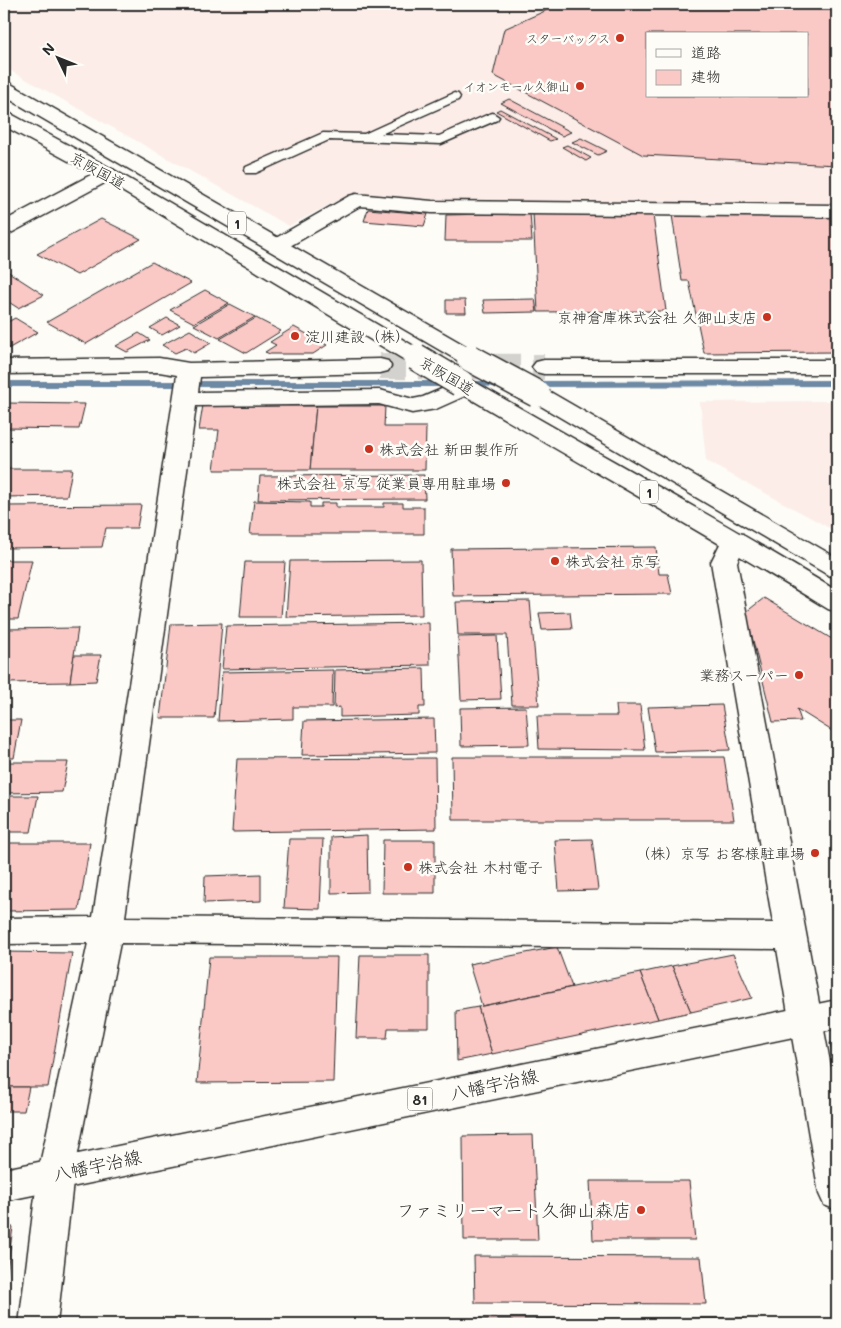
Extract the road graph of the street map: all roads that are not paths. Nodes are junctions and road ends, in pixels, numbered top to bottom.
1 (4, 88) edge
2 (454, 96) dead end
3 (494, 117) dead end
4 (4, 118) edge
5 (364, 138) junction
6 (251, 170) dead end
7 (107, 174) junction
8 (837, 211) edge
9 (4, 229) edge
10 (276, 246) junction
11 (380, 366) tunnel mouth
12 (4, 367) edge
13 (544, 367) tunnel mouth
14 (837, 367) edge
15 (189, 370) junction
16 (463, 385) junction
17 (184, 399) junction
18 (734, 540) junction
19 (837, 569) edge
20 (837, 602) edge
21 (107, 930) junction
22 (4, 931) edge
23 (790, 936) junction
24 (837, 1014) edge
25 (805, 1021) junction
26 (56, 1173) junction
27 (4, 1185) edge
28 (837, 1194) edge
29 (38, 1324) edge

1 - 10 main road, 京阪国道 / 1
2 - 5 lane
3 - 5 lane
4 - 7 main road, 京阪国道 / 1
5 - 6 lane
7 - 9 main road
7 - 16 main road, 京阪国道 / 1, bridge
8 - 10 main road
10 - 19 main road, 京阪国道 / 1, bridge
11 - 15 main road
12 - 15 main road
13 - 14 main road
15 - 17 main road
16 - 17 main road
16 - 18 main road, 京阪国道 / 1
17 - 21 main road
18 - 20 main road, 京阪国道 / 1
18 - 23 main road
21 - 22 main road
21 - 23 main road
21 - 26 main road
23 - 25 main road
24 - 25 main road, 八幡宇治線 / 81
25 - 26 main road, 八幡宇治線 / 81
25 - 28 main road
26 - 27 main road, 八幡宇治線 / 81
26 - 29 main road

